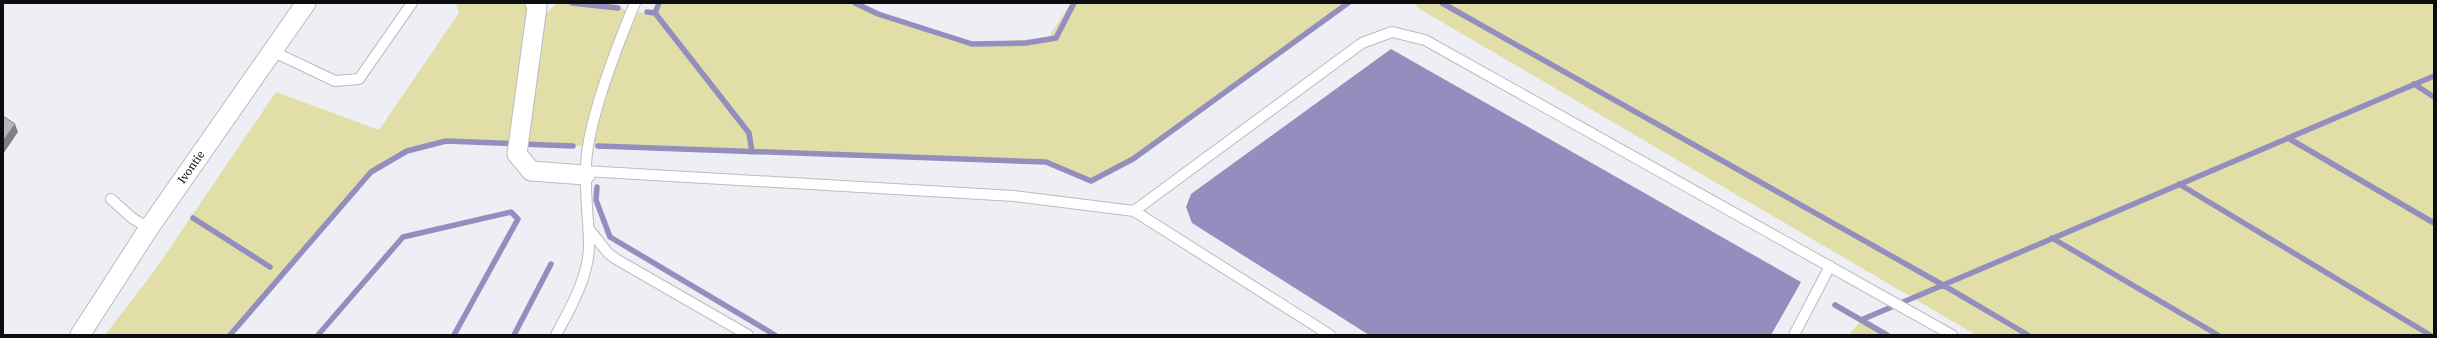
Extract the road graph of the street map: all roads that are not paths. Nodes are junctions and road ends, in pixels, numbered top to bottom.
1 (306, 3) edge
2 (412, 3) edge
3 (535, 3) edge
4 (635, 3) edge
5 (272, 51) junction
6 (585, 173) junction
7 (111, 199) dead end
8 (1134, 211) junction
9 (149, 228) junction
10 (588, 228) junction
11 (1830, 266) junction
12 (80, 335) edge
13 (556, 335) edge
14 (748, 335) edge
15 (1330, 335) edge
16 (1794, 335) edge
17 (1952, 335) edge

1 - 5 street, Ivontie
2 - 5 lane
3 - 6 street
4 - 6 lane
5 - 9 street, Ivontie
6 - 8 lane
6 - 10 lane
7 - 9 lane
8 - 11 lane
8 - 15 lane
9 - 12 street, Ivontie
10 - 13 lane
10 - 14 lane
11 - 16 lane
11 - 17 lane

